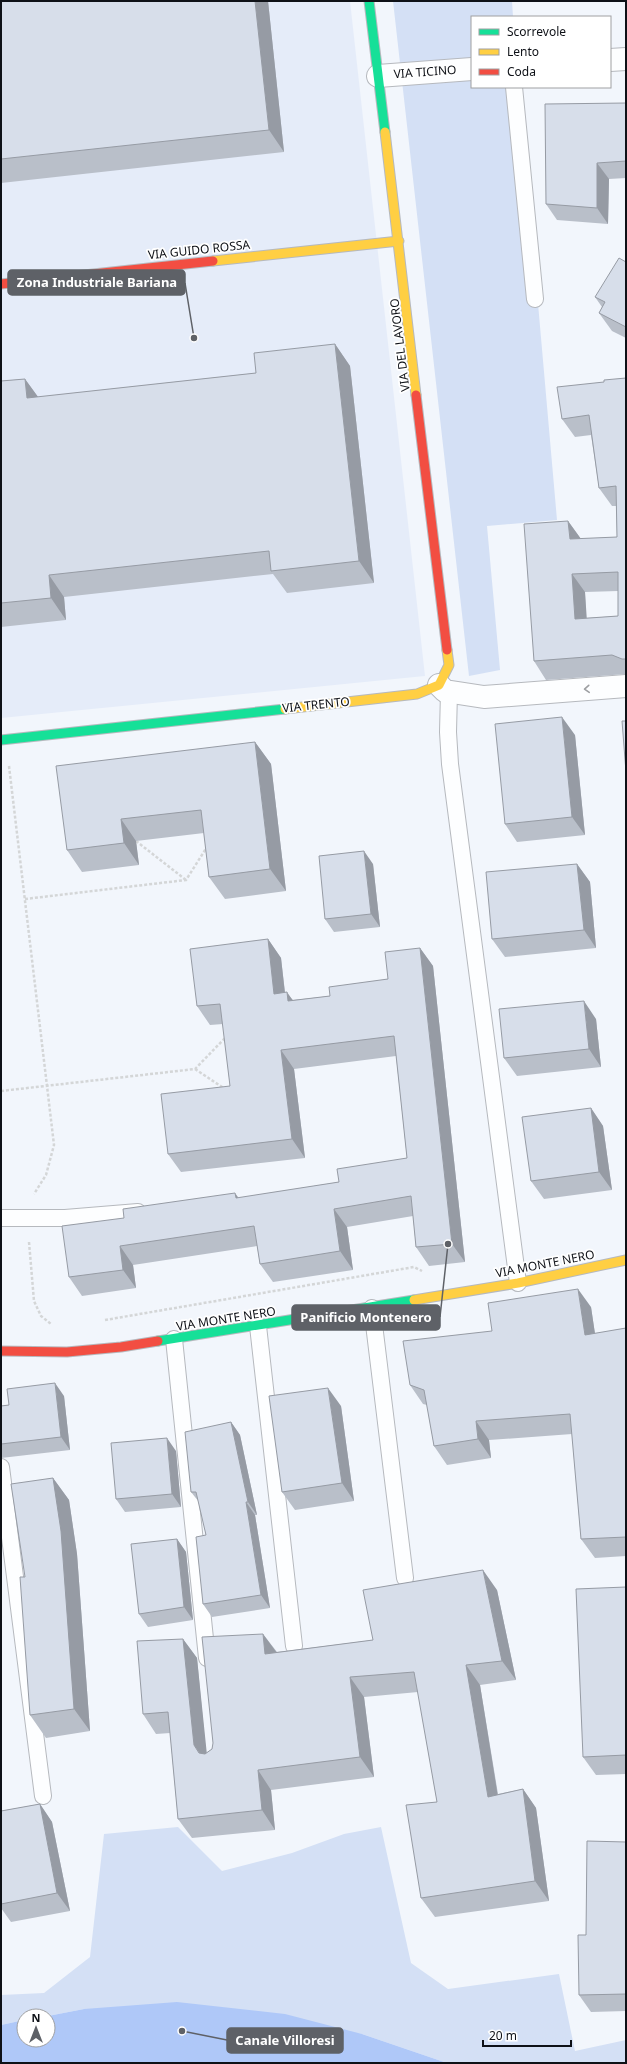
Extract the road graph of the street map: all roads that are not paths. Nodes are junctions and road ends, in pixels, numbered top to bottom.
1 (369, 1) edge
2 (626, 59) edge
3 (611, 60) edge
4 (471, 69) edge
5 (378, 76) junction
6 (514, 88) edge
7 (399, 240) junction
8 (1, 284) edge
9 (534, 300) dead end
10 (626, 686) edge
11 (444, 688) junction
12 (3, 739) edge
13 (138, 1212) edge
14 (1, 1218) edge
15 (626, 1260) edge
16 (518, 1283) junction
17 (372, 1308) junction
18 (258, 1326) junction
19 (174, 1339) junction
20 (1, 1342) edge
21 (42, 1351) junction
22 (1, 1352) edge
23 (1, 1467) edge
24 (405, 1578) dead end
25 (294, 1646) dead end
26 (208, 1670) edge
27 (43, 1796) dead end

1 - 5 street, VIA DEL LAVORO
2 - 3 street
4 - 5 street, VIA TICINO
5 - 7 street, VIA DEL LAVORO
6 - 9 lane
7 - 8 street, VIA GUIDO ROSSA
7 - 11 street, VIA DEL LAVORO
10 -> 11 street
11 - 12 street, VIA TRENTO
11 - 16 lane
13 - 14 lane
15 - 16 street, VIA MONTE NERO
16 - 17 street, VIA MONTE NERO
17 - 18 street, VIA MONTE NERO
17 - 24 lane
18 - 19 street, VIA MONTE NERO
18 - 25 lane
19 - 21 street, VIA MONTE NERO
19 - 26 lane
20 - 21 street, VIA MONTE NERO
21 - 22 street, VIA MONTE NERO
23 - 27 lane

